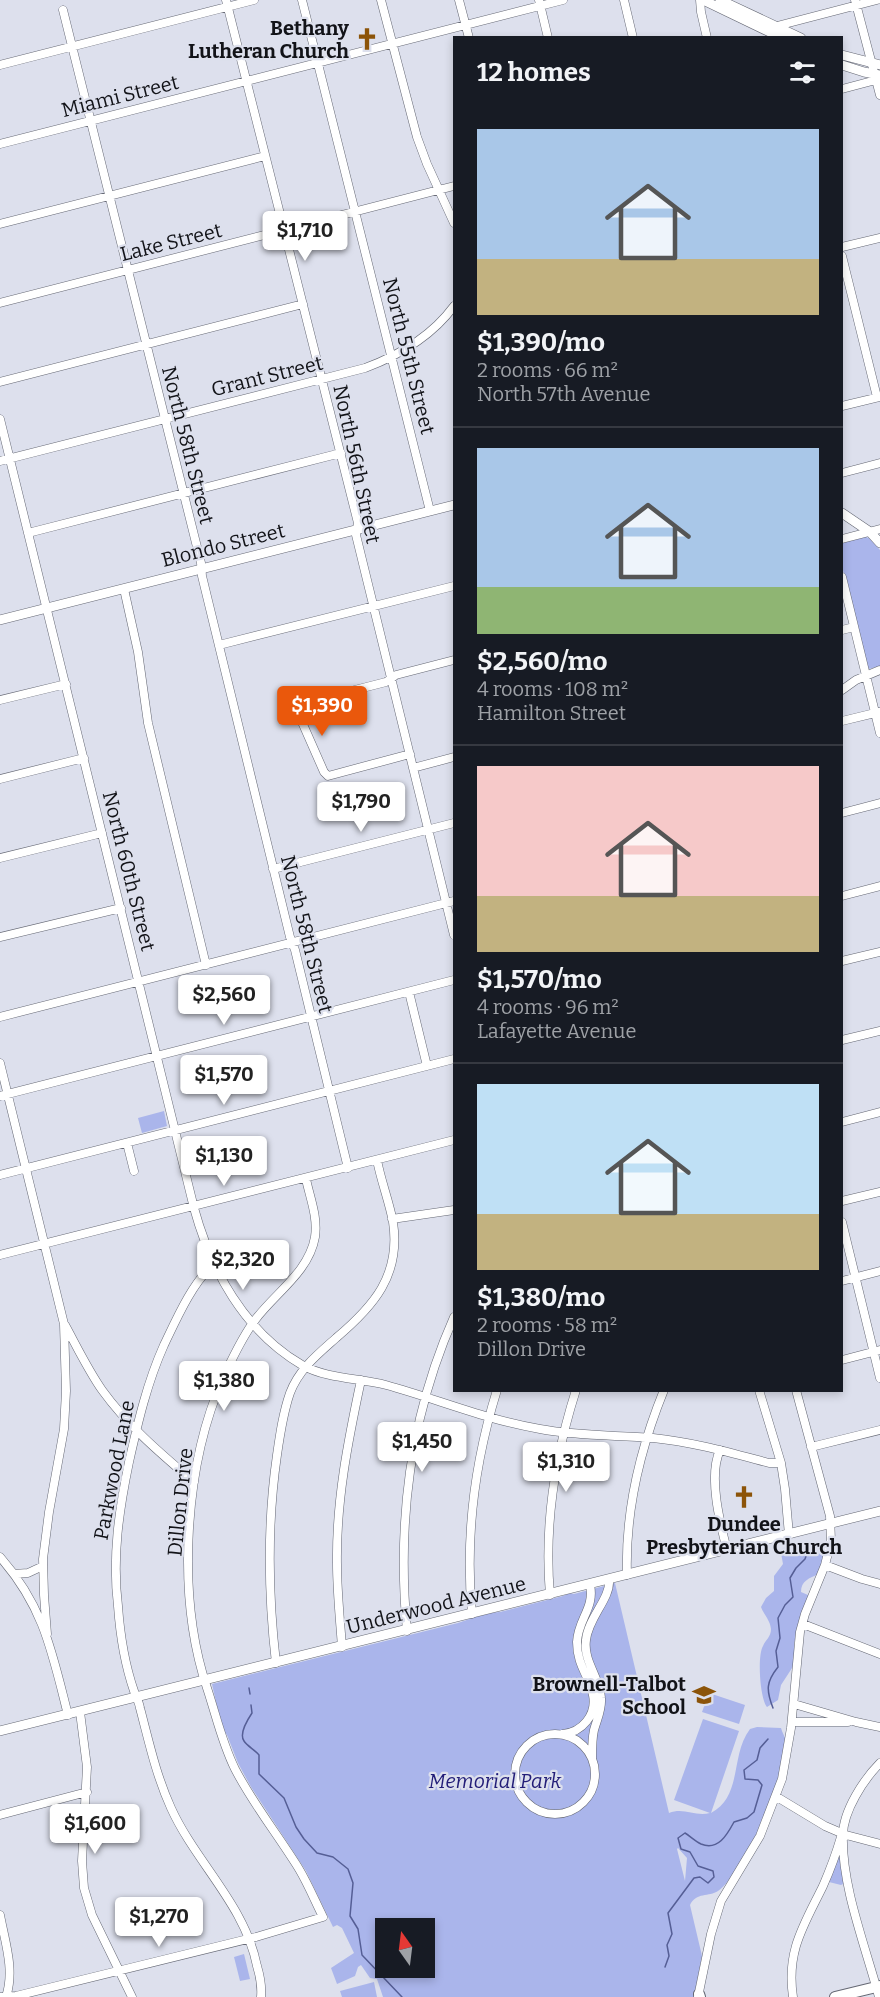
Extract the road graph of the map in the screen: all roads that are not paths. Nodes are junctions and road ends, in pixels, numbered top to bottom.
1 (254, 0) edge
2 (302, 0) edge
3 (381, 0) edge
4 (459, 0) edge
5 (563, 0) edge
6 (624, 0) edge
7 (702, 0) edge
8 (720, 0) edge
9 (877, 0) edge
10 (226, 3) edge
11 (539, 3) edge
12 (855, 3) edge
13 (63, 10) dead end
14 (465, 25) junction
15 (777, 26) junction
16 (468, 36) edge
17 (547, 36) edge
18 (633, 36) edge
19 (707, 36) edge
20 (778, 36) edge
21 (797, 36) edge
22 (392, 44) junction
23 (72, 47) junction
24 (843, 55) edge
25 (318, 63) junction
26 (843, 64) edge
27 (875, 64) edge
28 (0, 65) edge
29 (877, 77) edge
30 (247, 81) junction
31 (843, 89) edge
32 (880, 95) edge
33 (91, 121) junction
34 (0, 144) edge
35 (265, 156) junction
36 (453, 186) edge
37 (439, 190) junction
38 (109, 195) junction
39 (355, 212) junction
40 (453, 221) edge
41 (0, 224) edge
42 (284, 230) junction
43 (880, 238) edge
44 (843, 247) edge
45 (843, 260) edge
46 (128, 270) junction
47 (0, 303) edge
48 (303, 304) junction
49 (453, 307) edge
50 (146, 344) junction
51 (392, 357) junction
52 (322, 379) junction
53 (0, 382) edge
54 (878, 397) edge
55 (843, 406) edge
56 (165, 418) junction
57 (0, 419) edge
58 (341, 453) junction
59 (10, 459) junction
60 (0, 461) edge
61 (880, 463) edge
62 (843, 473) edge
63 (184, 493) junction
64 (453, 505) edge
65 (430, 511) junction
66 (843, 514) edge
67 (357, 530) junction
68 (880, 530) edge
69 (870, 532) junction
70 (28, 533) junction
71 (843, 539) edge
72 (880, 543) edge
73 (202, 569) junction
74 (843, 581) edge
75 (453, 586) edge
76 (124, 589) junction
77 (373, 606) junction
78 (48, 609) junction
79 (0, 620) edge
80 (854, 627) junction
81 (843, 630) edge
82 (219, 645) junction
83 (453, 660) edge
84 (880, 670) edge
85 (866, 675) junction
86 (391, 678) junction
87 (66, 684) junction
88 (843, 689) edge
89 (0, 700) edge
90 (878, 712) edge
91 (843, 722) edge
92 (880, 733) edge
93 (410, 754) junction
94 (453, 757) edge
95 (84, 758) junction
96 (413, 768) junction
97 (0, 779) edge
98 (880, 803) edge
99 (843, 813) edge
100 (453, 823) edge
101 (428, 830) junction
102 (102, 833) junction
103 (0, 858) edge
104 (273, 869) junction
105 (880, 886) edge
106 (843, 896) edge
107 (451, 902) edge
108 (121, 908) junction
109 (453, 924) edge
110 (0, 937) edge
111 (292, 943) junction
112 (880, 952) edge
113 (843, 962) edge
114 (206, 965) junction
115 (453, 980) edge
116 (139, 982) junction
117 (409, 992) junction
118 (0, 1017) edge
119 (311, 1017) junction
120 (880, 1031) edge
121 (843, 1041) edge
122 (157, 1057) junction
123 (453, 1059) edge
124 (0, 1063) edge
125 (427, 1066) junction
126 (330, 1091) junction
127 (4, 1095) edge
128 (880, 1113) edge
129 (843, 1122) edge
130 (175, 1131) junction
131 (453, 1140) edge
132 (127, 1143) junction
133 (377, 1160) junction
134 (348, 1168) junction
135 (26, 1169) junction
136 (134, 1171) dead end
137 (0, 1175) edge
138 (306, 1179) junction
139 (880, 1192) edge
140 (843, 1202) edge
141 (194, 1208) junction
142 (453, 1210) edge
143 (392, 1219) junction
144 (843, 1226) edge
145 (45, 1245) junction
146 (0, 1255) edge
147 (213, 1265) junction
148 (880, 1271) edge
149 (855, 1277) junction
150 (843, 1281) edge
151 (453, 1320) edge
152 (253, 1323) junction
153 (64, 1324) junction
154 (76, 1345) junction
155 (66, 1348) junction
156 (877, 1351) edge
157 (843, 1360) edge
158 (306, 1367) junction
159 (880, 1378) edge
160 (361, 1380) junction
161 (496, 1392) edge
162 (575, 1392) edge
163 (663, 1392) edge
164 (760, 1392) edge
165 (796, 1392) edge
166 (425, 1397) junction
167 (489, 1416) junction
168 (136, 1430) junction
169 (880, 1430) edge
170 (564, 1432) junction
171 (646, 1438) junction
172 (811, 1447) junction
173 (720, 1450) junction
174 (781, 1463) junction
175 (195, 1482) junction
176 (880, 1511) edge
177 (831, 1524) junction
178 (789, 1535) junction
179 (727, 1550) junction
180 (0, 1557) edge
181 (825, 1565) junction
182 (43, 1566) junction
183 (14, 1574) junction
184 (627, 1575) junction
185 (609, 1580) junction
186 (880, 1584) edge
187 (590, 1585) junction
188 (550, 1595) junction
189 (472, 1614) junction
190 (802, 1624) junction
191 (407, 1631) junction
192 (47, 1634) junction
193 (342, 1647) junction
194 (880, 1654) edge
195 (276, 1663) junction
196 (204, 1681) junction
197 (136, 1697) junction
198 (794, 1704) junction
199 (80, 1712) junction
200 (68, 1714) junction
201 (792, 1722) junction
202 (856, 1722) junction
203 (880, 1727) edge
204 (0, 1731) edge
205 (561, 1734) junction
206 (592, 1760) junction
207 (880, 1762) edge
208 (87, 1792) junction
209 (777, 1797) junction
210 (0, 1815) edge
211 (842, 1833) junction
212 (880, 1844) edge
213 (0, 1915) edge
214 (250, 1938) junction
215 (119, 1971) junction
216 (878, 1990) edge
217 (699, 1996) edge
218 (0, 1997) edge
219 (6, 1997) edge
220 (132, 1997) edge
221 (261, 1997) edge
222 (793, 1997) edge
223 (835, 1997) edge

1 - 10 street
2 - 25 street, North 55th Street
3 - 22 street
4 - 14 street
5 - 11 street, Miami Street
6 - 18 street
7 - 19 street
7 - 20 main road
8 - 15 main road
9 - 12 street
10 - 23 street
10 - 30 street, North 56th Street
11 - 14 street, Miami Street
11 - 17 street
12 - 15 street
12 - 27 street
13 - 23 street, North 58th Street
14 - 16 street
14 - 22 street, Miami Street
15 - 21 main road
22 - 25 street, Miami Street
22 - 37 street
23 - 28 street
23 - 33 street, North 58th Street
24 - 27 main road
25 - 30 street, Miami Street
25 - 39 street, North 55th Street
26 - 29 main road
27 - 29 street
29 - 31 street
29 - 32 street
30 - 33 street, Miami Street
30 - 35 street, North 56th Street
33 - 34 street, Miami Street
33 - 38 street, North 58th Street
35 - 38 street
35 - 42 street, North 56th Street
36 - 37 street, Lake Street
37 - 39 street, Lake Street
37 - 40 street
38 - 41 street
38 - 46 street, North 58th Street
39 - 42 street, Lake Street
39 - 51 street, North 55th Street
42 - 46 street, Lake Street
42 - 48 street, North 56th Street
43 - 44 street
45 - 54 street
46 - 47 street, Lake Street
46 - 50 street, North 58th Street
48 - 50 street
48 - 52 street, North 56th Street
49 - 51 street, Grant Street
50 - 53 street
50 - 56 street, North 58th Street
51 - 52 street, Grant Street
51 - 65 street, North 55th Street
52 - 56 street, Grant Street
52 - 58 street, North 56th Street
54 - 55 street
56 - 59 street, Grant Street
56 - 63 street, North 58th Street
57 - 59 street, North 60th Street
58 - 63 street
58 - 67 street, North 56th Street
59 - 60 street, Grant Street
59 - 70 street, North 60th Street
61 - 62 street
63 - 70 street
63 - 73 street, North 58th Street
64 - 65 main road, Blondo Street
65 - 67 main road, Blondo Street
66 - 69 main road
67 - 73 main road, Blondo Street
67 - 77 street, North 56th Street
68 - 69 street
69 - 71 street
69 - 72 main road
70 - 78 street, North 60th Street
73 - 76 main road, Blondo Street
73 - 82 street, North 58th Street
74 - 80 street
75 - 77 street
76 - 78 main road, Blondo Street
76 - 114 street
77 - 82 street
77 - 86 street, North 56th Street
78 - 79 main road, Blondo Street
78 - 87 street, North 60th Street
80 - 81 street
80 - 85 street
82 - 104 street, North 58th Street
83 - 86 street
84 - 85 street
85 - 88 street
85 - 90 street
86 - 93 street, North 56th Street
86 - 93 street
87 - 89 street
87 - 95 street, North 60th Street
90 - 91 street
90 - 92 street
93 - 96 street, North 56th Street
94 - 96 street
95 - 97 street
95 - 102 street, North 60th Street
96 - 101 street, North 56th Street
98 - 99 street
100 - 101 street
101 - 104 street
101 - 107 street, North 56th Street
102 - 103 street
102 - 108 street, North 60th Street
104 - 111 street, North 58th Street
105 - 106 street
107 - 109 street, North 56th Street
107 - 111 street
108 - 110 street
108 - 116 street, North 60th Street
111 - 114 street
111 - 119 street, North 58th Street
112 - 113 street
114 - 116 street
115 - 117 street
116 - 118 street
116 - 122 street, North 60th Street
117 - 119 street
117 - 125 street
119 - 122 street
119 - 126 street, North 58th Street
120 - 121 street
122 - 127 street
122 - 130 street, North 60th Street
123 - 125 street
124 - 127 street
125 - 126 street
126 - 130 street
126 - 134 street, North 58th Street
127 - 135 street
128 - 129 street
130 - 132 street
130 - 141 street, North 60th Street
131 - 133 street
132 - 135 street
132 - 136 street
133 - 134 street
133 - 143 street
134 - 138 street
135 - 137 street
135 - 145 street
138 - 141 street
138 - 152 street, Dillon Drive
139 - 140 street
141 - 145 street
141 - 147 street, North 60th Street
142 - 143 street
143 - 158 street
144 - 149 street
145 - 146 street
145 - 153 street
147 - 152 street, North 60th Street
147 - 168 street, Parkwood Lane
148 - 149 street
149 - 150 street
149 - 156 street
151 - 166 street
152 - 158 street, North 60th Street
152 - 175 street, Dillon Drive
153 - 154 street
153 - 155 street
154 - 155 street
154 - 168 street
155 - 182 street
156 - 157 street
156 - 159 street
158 - 160 street
158 - 195 street
160 - 166 street
160 - 193 street
161 - 167 street
162 - 170 street
163 - 171 street
164 - 174 street
165 - 172 street
166 - 167 street
166 - 191 street
167 - 170 street
167 - 189 street
168 - 175 street
168 - 197 street, Parkwood Lane
169 - 172 street
170 - 171 street
170 - 188 street
171 - 173 street
171 - 184 street
172 - 177 street
173 - 174 street
173 - 179 street
174 - 178 street
175 - 196 street, Dillon Drive
176 - 177 main road, Underwood Avenue
177 - 178 main road, Underwood Avenue
177 - 181 street
178 - 179 main road, Underwood Avenue
179 - 184 main road, Underwood Avenue
180 - 183 street
181 - 186 street
181 - 190 street
182 - 183 street
182 - 192 street
183 - 192 street
184 - 185 main road, Underwood Avenue
185 - 187 main road, Underwood Avenue
185 - 206 street
187 - 188 main road, Underwood Avenue
187 - 205 street
188 - 189 main road, Underwood Avenue
189 - 191 main road, Underwood Avenue
190 - 194 street
190 - 198 street
191 - 193 main road, Underwood Avenue
192 - 200 street
193 - 195 main road, Underwood Avenue
195 - 196 main road, Underwood Avenue
196 - 197 main road, Underwood Avenue
196 - 214 street, Dillon Drive
197 - 199 main road, Underwood Avenue
197 - 214 street, Parkwood Lane
198 - 201 street
198 - 202 street
199 - 200 main road, Underwood Avenue
199 - 208 street
200 - 204 main road, Underwood Avenue
201 - 202 street
201 - 209 street
202 - 203 street
205 - 206 street
205 - 206 street
207 - 211 street
208 - 210 street
208 - 215 street
209 - 211 street
209 - 217 street
211 - 212 street
211 - 216 street
211 - 222 street
213 - 219 street
214 - 215 street
214 - 221 street, Parkwood Lane
215 - 219 street
215 - 220 street
216 - 223 highway
218 - 219 street

